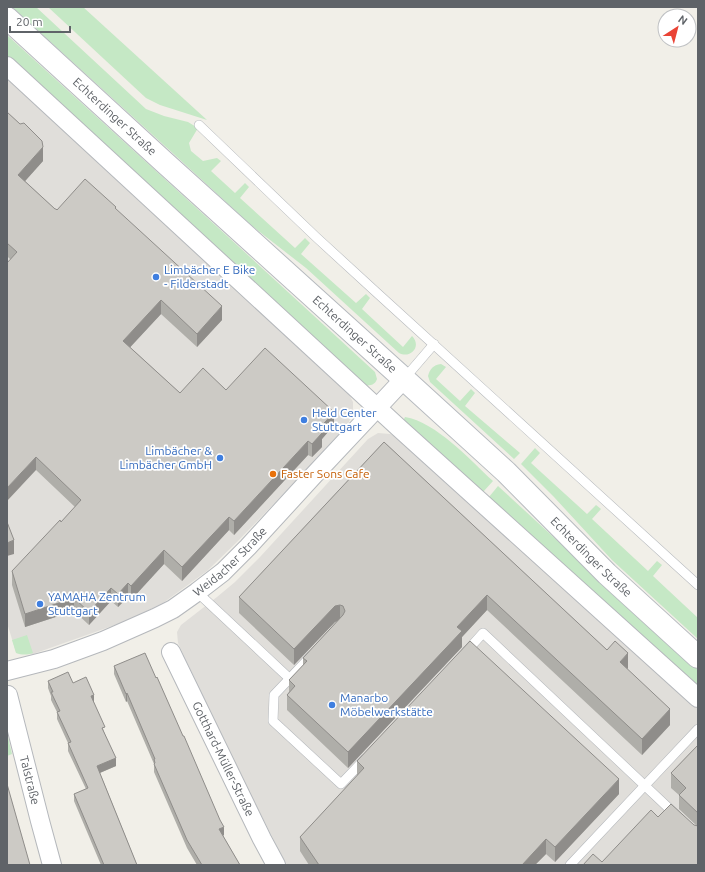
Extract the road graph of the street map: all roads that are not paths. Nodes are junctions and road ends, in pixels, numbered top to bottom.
1 (7, 18) edge
2 (7, 66) edge
3 (199, 125) dead end
4 (434, 344) junction
5 (404, 379) junction
6 (378, 408) junction
7 (698, 585) edge
8 (198, 592) junction
9 (319, 647) edge
10 (171, 652) dead end
11 (462, 656) edge
12 (698, 657) edge
13 (7, 671) edge
14 (289, 678) junction
15 (8, 695) dead end
16 (698, 698) edge
17 (698, 729) edge
18 (368, 755) edge
19 (645, 786) junction
20 (682, 820) edge
21 (52, 865) edge
22 (276, 865) edge
23 (570, 865) edge

1 - 5 main road, Echterdinger Straße
2 - 6 street
3 - 4 lane
4 - 5 lane
4 - 7 lane
5 - 6 street, Weidacher Straße
5 - 12 main road, Echterdinger Straße
6 - 8 street, Weidacher Straße
6 - 16 street
8 - 13 street, Weidacher Straße
8 - 14 lane
9 - 14 lane
10 - 22 street, Gotthard-Müller-Straße
11 - 19 lane
14 - 18 lane
15 - 21 street, Talstraße
17 - 19 lane
19 - 20 lane
19 - 23 lane

